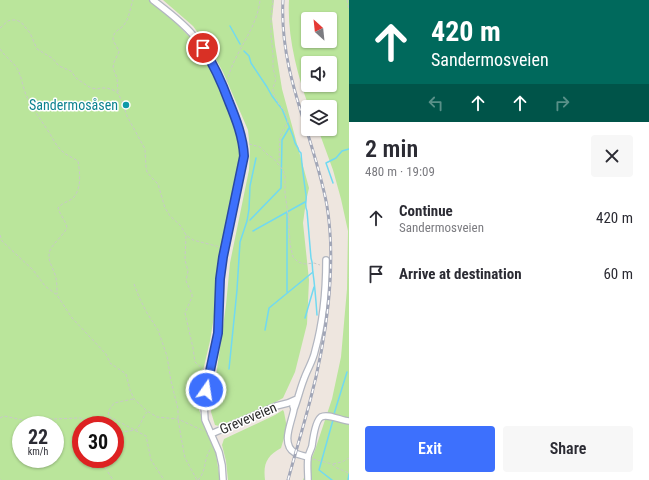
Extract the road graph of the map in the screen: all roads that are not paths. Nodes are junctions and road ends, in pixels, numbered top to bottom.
1 (153, 0) edge
2 (326, 263) road end
3 (298, 399) junction
4 (288, 403) junction
5 (294, 408) junction
6 (349, 421) edge
7 (211, 434) junction
8 (308, 457) junction
9 (223, 480) edge
10 (308, 480) edge

1 - 7 street, Greveveien
2 - 3 street
3 - 4 street
3 - 5 street
4 - 5 street, Greveveien
4 - 7 street, Greveveien
5 - 8 street, Greveveien
6 - 8 street
7 - 9 street, Greveveien
8 - 10 street

